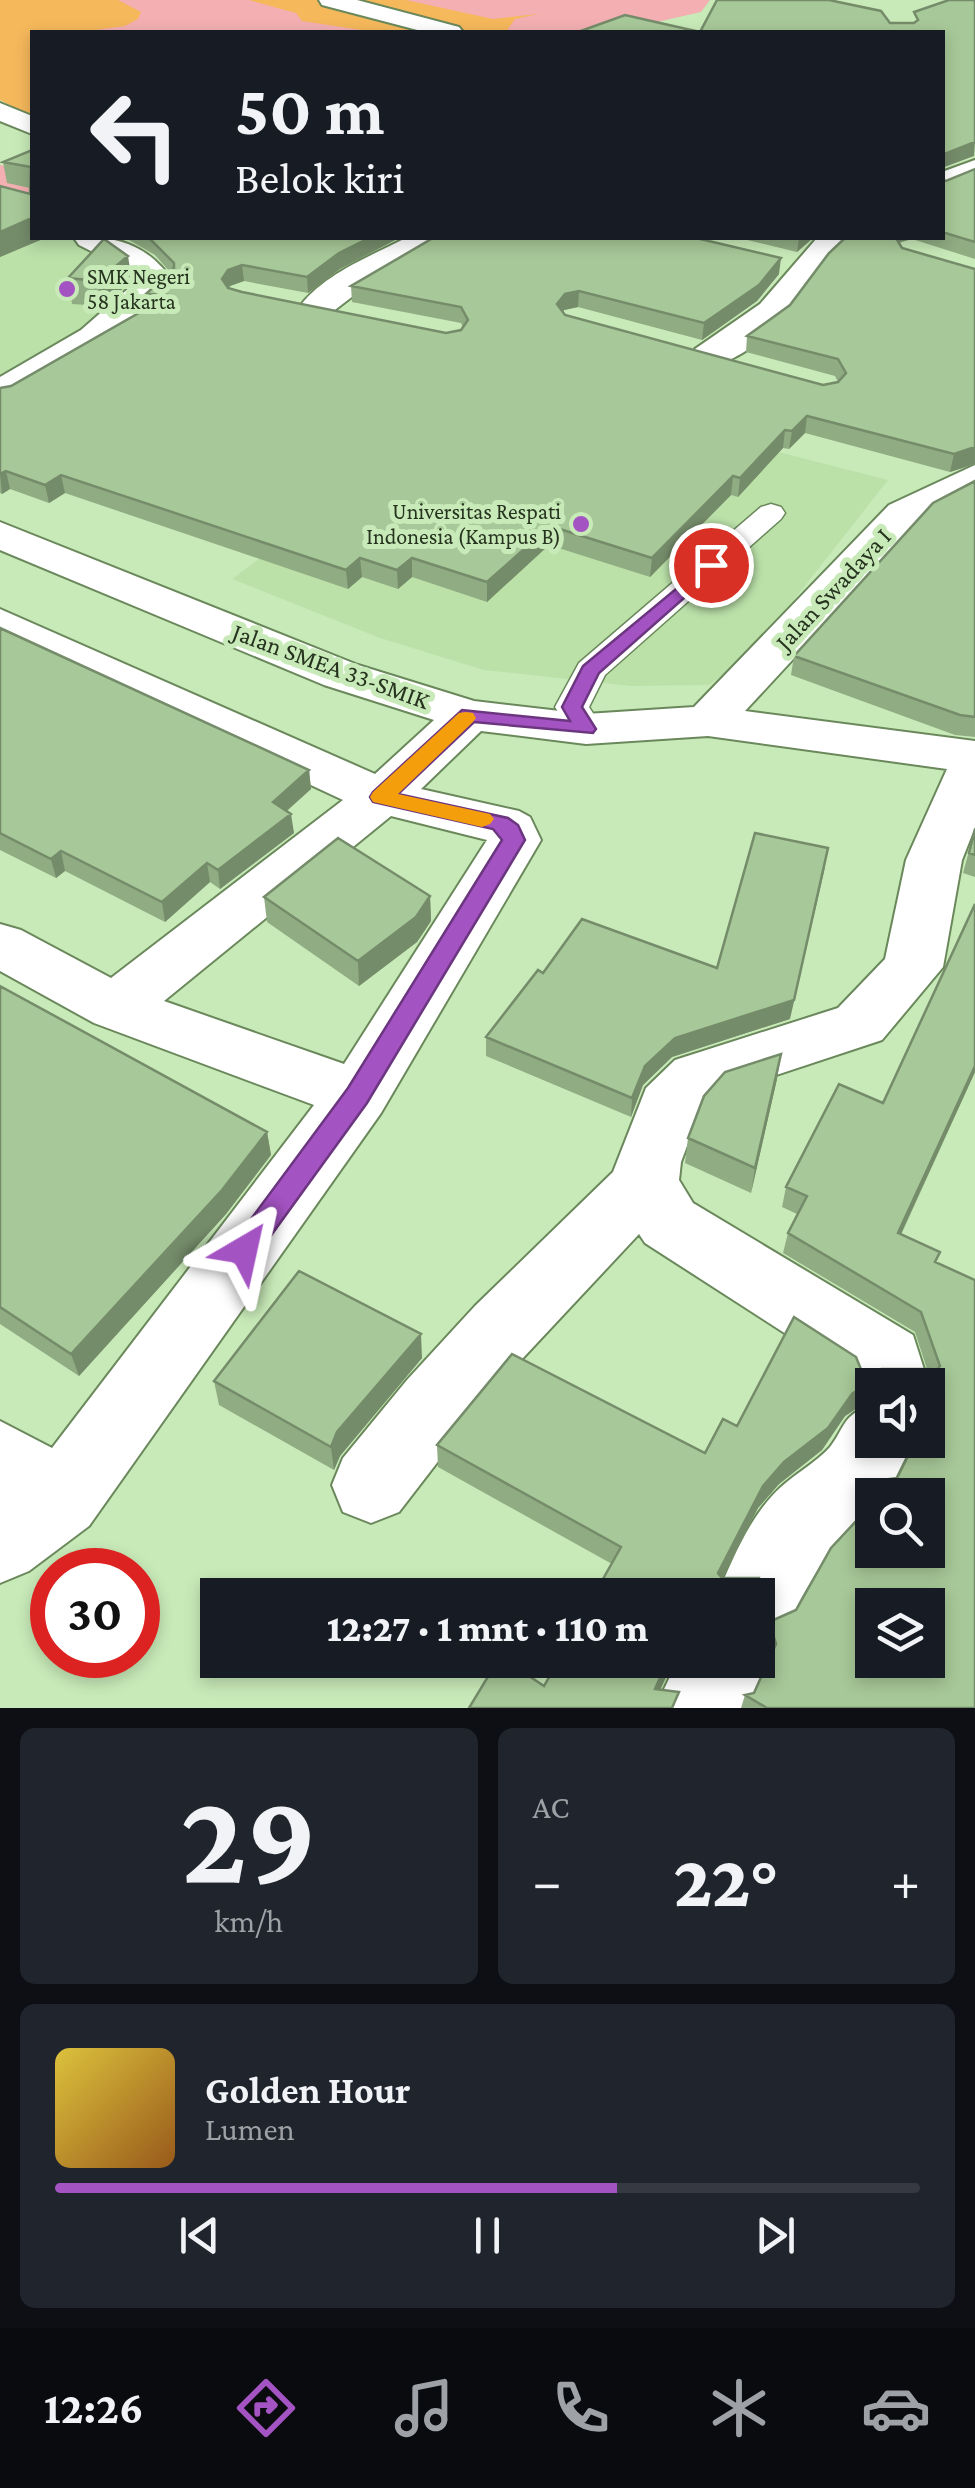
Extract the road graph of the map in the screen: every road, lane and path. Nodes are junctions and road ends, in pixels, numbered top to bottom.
1 (330, 0) edge
2 (442, 30) edge
3 (0, 111) edge
4 (30, 125) edge
5 (945, 162) edge
6 (974, 168) edge
7 (945, 182) edge
8 (94, 240) edge
9 (426, 240) edge
10 (834, 240) edge
11 (767, 258) edge
12 (804, 267) junction
13 (280, 302) edge
14 (315, 309) junction
15 (352, 317) edge
16 (671, 346) edge
17 (708, 357) junction
18 (746, 367) edge
19 (0, 392) edge
20 (975, 477) edge
21 (771, 512) dead end
22 (0, 535) edge
23 (0, 623) edge
24 (469, 715) junction
25 (708, 721) junction
26 (586, 729) junction
27 (975, 761) edge
28 (381, 797) junction
29 (0, 944) edge
30 (115, 1008) junction
31 (358, 1096) junction
32 (645, 1184) junction
33 (888, 1368) edge
34 (866, 1458) edge
35 (31, 1478) edge
36 (371, 1485) dead end
37 (0, 1543) edge
38 (768, 1578) edge
39 (716, 1678) edge
40 (700, 1708) edge

1 - 2 street
3 - 4 street
5 - 6 street
6 - 7 street
8 - 19 street
9 - 14 street
10 - 12 street
11 - 12 street
12 - 17 street
13 - 14 street
14 - 15 street
16 - 17 street
17 - 18 street
20 - 25 street, Jalan Swadaya I
21 - 26 lane
22 - 24 street, Jalan SMEA 33-SMIK
23 - 28 street
24 - 26 street, Jalan SMEA 33-SMIK
24 - 28 street
25 - 26 street, Jalan SMEA 33-SMIK
25 - 27 street, Jalan SMEA 33-SMIK
27 - 32 street
28 - 30 street
28 - 31 street
29 - 30 street
30 - 31 street
31 - 35 street
32 - 33 street
32 - 36 street
34 - 38 street
35 - 37 street
39 - 40 street

